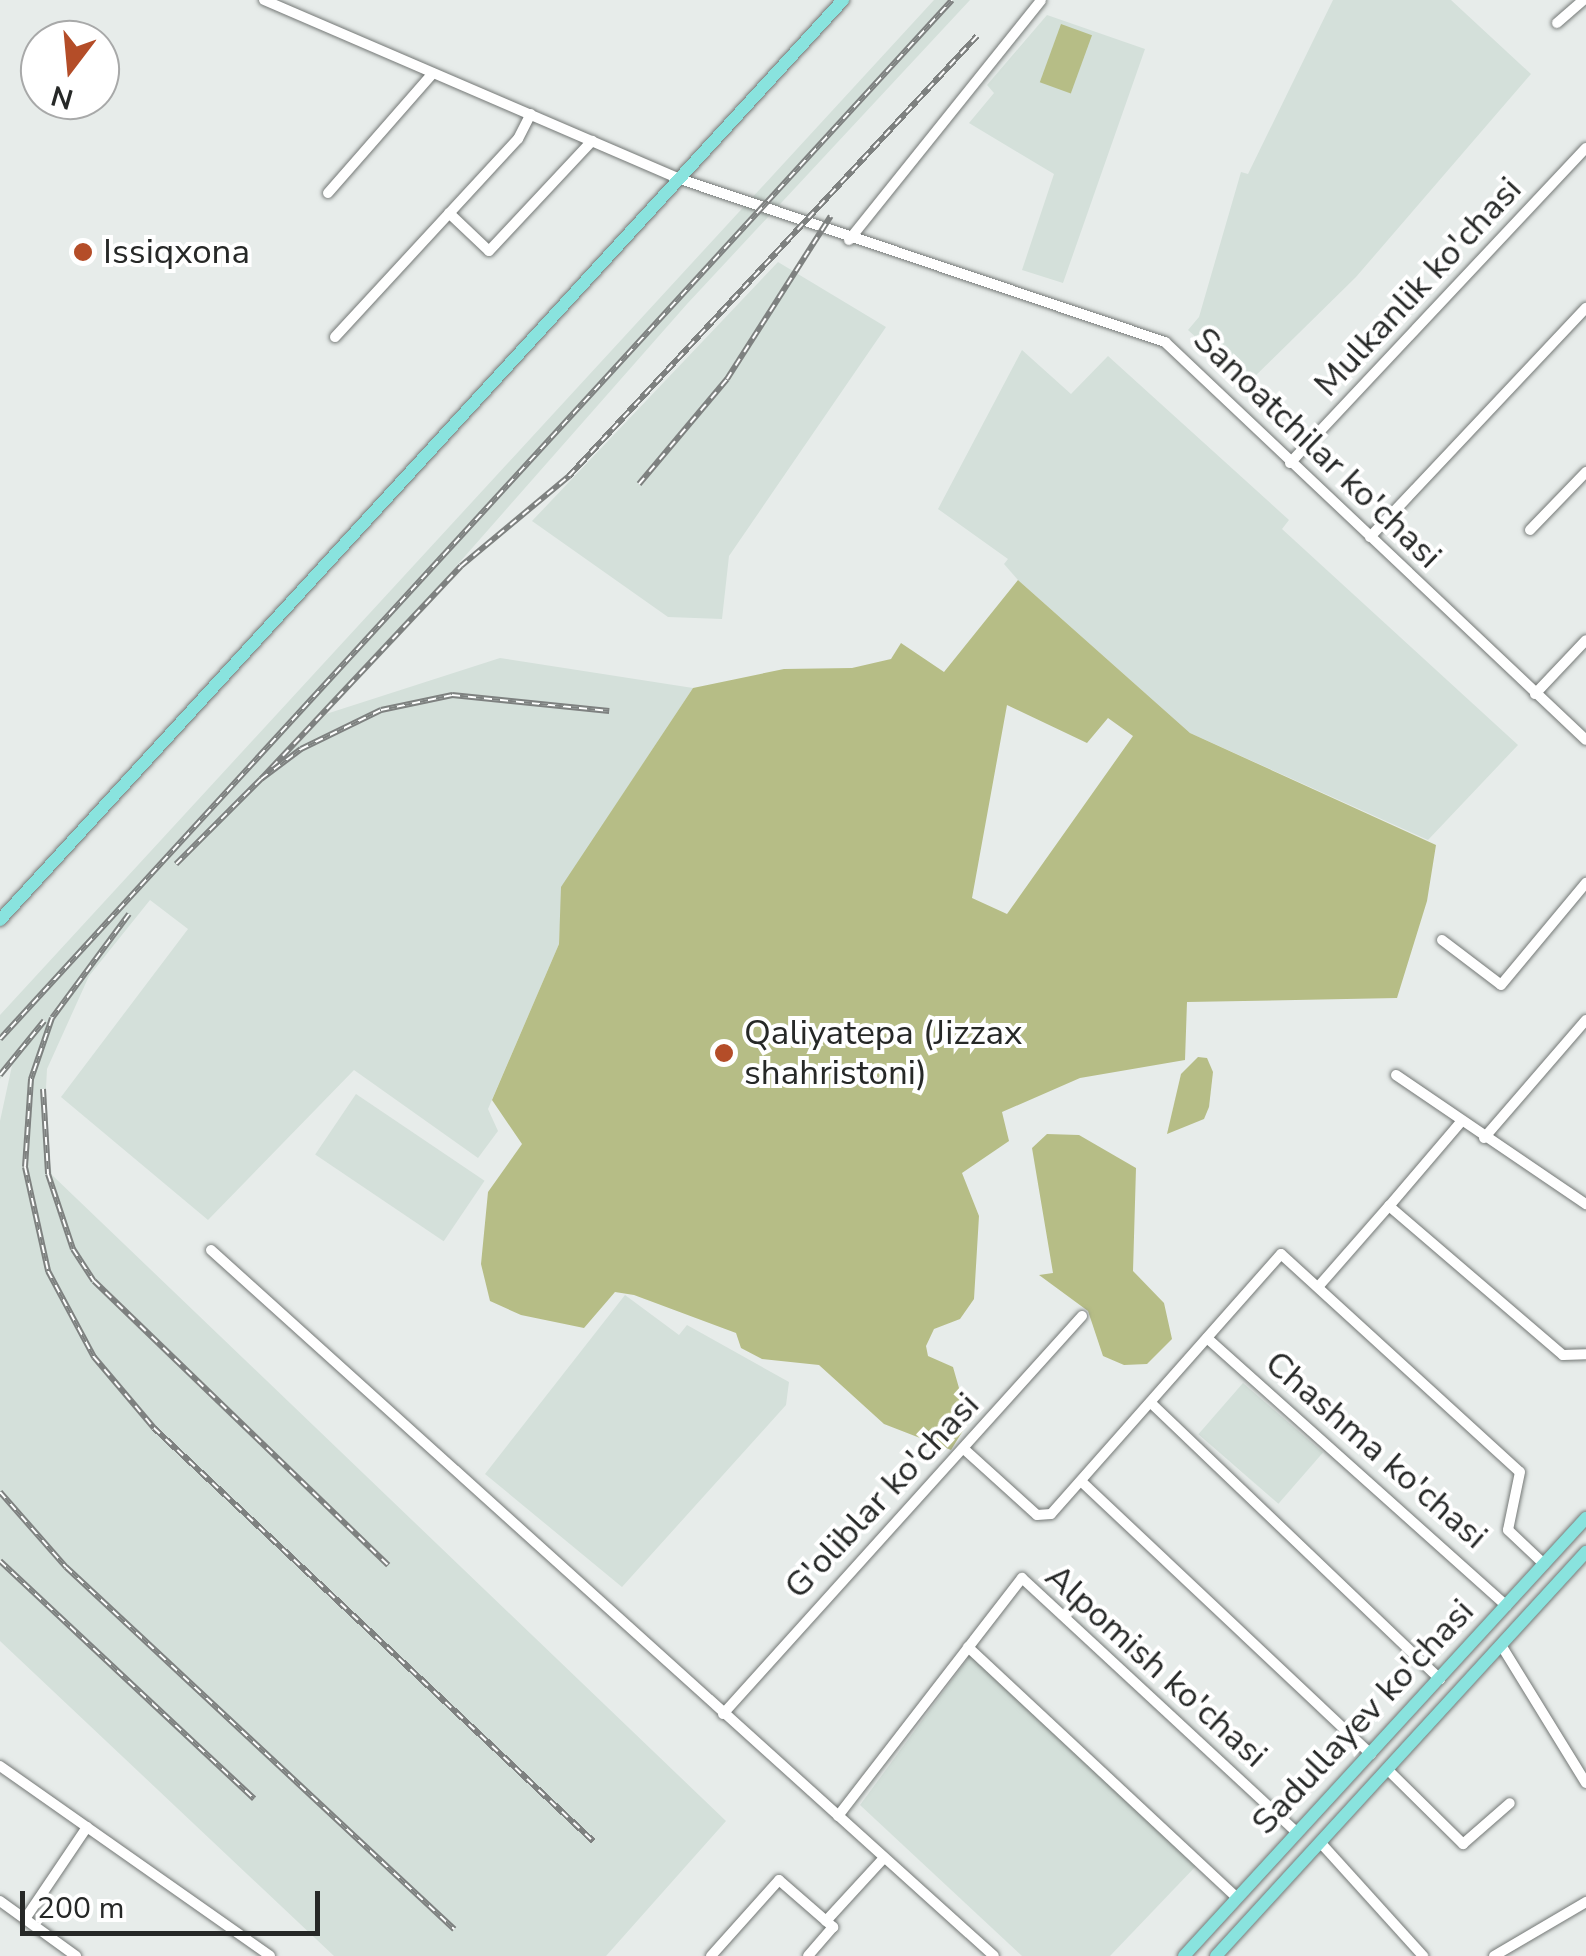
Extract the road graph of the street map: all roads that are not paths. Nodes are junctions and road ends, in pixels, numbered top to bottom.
1 (264, 0) edge
2 (844, 0) edge
3 (1041, 0) edge
4 (1583, 0) edge
5 (1557, 24) dead end
6 (433, 73) junction
7 (531, 114) junction
8 (592, 140) junction
9 (1586, 148) edge
10 (680, 179) junction
11 (328, 193) dead end
12 (449, 213) junction
13 (849, 240) junction
14 (1586, 308) edge
15 (336, 337) dead end
16 (1290, 464) junction
17 (1586, 472) edge
18 (1530, 530) dead end
19 (1370, 536) junction
20 (1586, 640) edge
21 (1536, 694) junction
22 (1586, 740) edge
23 (1586, 883) edge
24 (0, 920) edge
25 (1442, 940) dead end
26 (1586, 1020) edge
27 (1396, 1075) dead end
28 (1460, 1123) junction
29 (1484, 1138) junction
30 (1586, 1204) edge
31 (1389, 1206) junction
32 (211, 1250) dead end
33 (1318, 1287) junction
34 (1082, 1316) dead end
35 (1207, 1338) junction
36 (1586, 1354) edge
37 (1150, 1403) junction
38 (964, 1449) junction
39 (1082, 1482) junction
40 (1586, 1518) edge
41 (1586, 1552) edge
42 (1544, 1564) junction
43 (1506, 1606) junction
44 (1501, 1644) junction
45 (968, 1647) junction
46 (1440, 1679) junction
47 (724, 1714) junction
48 (1371, 1754) junction
49 (0, 1766) edge
50 (1388, 1768) junction
51 (1586, 1783) edge
52 (1510, 1803) dead end
53 (838, 1816) junction
54 (87, 1828) junction
55 (1298, 1833) junction
56 (1320, 1842) junction
57 (884, 1858) junction
58 (1237, 1898) junction
59 (0, 1901) edge
60 (1586, 1902) edge
61 (25, 1919) junction
62 (826, 1921) junction
63 (75, 1955) edge
64 (270, 1956) edge
65 (711, 1956) edge
66 (808, 1956) edge
67 (994, 1956) edge
68 (1184, 1956) edge
69 (1216, 1956) edge
70 (1422, 1956) edge
71 (1494, 1956) edge

1 - 6 street, Sanoatchilar ko'chasi
2 - 10 main road
3 - 13 street
4 - 5 street
6 - 7 street, Sanoatchilar ko'chasi
6 - 11 street
7 - 8 street, Sanoatchilar ko'chasi
7 - 12 street
8 - 10 street, Sanoatchilar ko'chasi
8 - 12 street
9 - 16 street, Mulkanlik ko'chasi
10 - 13 street, Sanoatchilar ko'chasi
10 - 24 main road
12 - 15 street
13 - 16 street, Sanoatchilar ko'chasi
14 - 19 street
16 - 19 street, Sanoatchilar ko'chasi
17 - 18 street
19 - 21 street, Sanoatchilar ko'chasi
20 - 21 street
21 - 22 street, Sanoatchilar ko'chasi
23 - 25 street
26 - 29 street
27 - 28 street
28 - 29 street
28 - 31 street
29 - 30 street
31 - 33 street
31 - 36 street
32 - 47 street
33 - 35 street
33 - 42 street
34 - 38 street, G'oliblar ko'chasi
35 - 37 street
35 - 43 street, Chashma ko'chasi
37 - 39 street
37 - 46 street
38 - 39 street
38 - 47 street, G'oliblar ko'chasi
39 - 48 street
40 - 42 main road, Sadullayev ko'chasi
41 - 44 main road, Sadullayev ko'chasi
42 - 43 main road, Sadullayev ko'chasi
43 - 46 main road, Sadullayev ko'chasi
44 - 50 main road, Sadullayev ko'chasi
44 - 51 street
45 - 53 street, Alpomish ko'chasi
45 - 55 street, Alpomish ko'chasi
45 - 58 street
46 - 48 main road, Sadullayev ko'chasi
47 - 53 street
48 - 55 main road, Sadullayev ko'chasi
49 - 54 street
50 - 52 street
50 - 56 main road, Sadullayev ko'chasi
53 - 57 street
54 - 61 street
54 - 64 street
55 - 58 main road, Sadullayev ko'chasi
56 - 69 main road, Sadullayev ko'chasi
56 - 70 street
57 - 62 street
57 - 67 street
58 - 68 main road, Sadullayev ko'chasi
59 - 61 street
60 - 71 street
61 - 63 street
62 - 65 street
62 - 66 street

